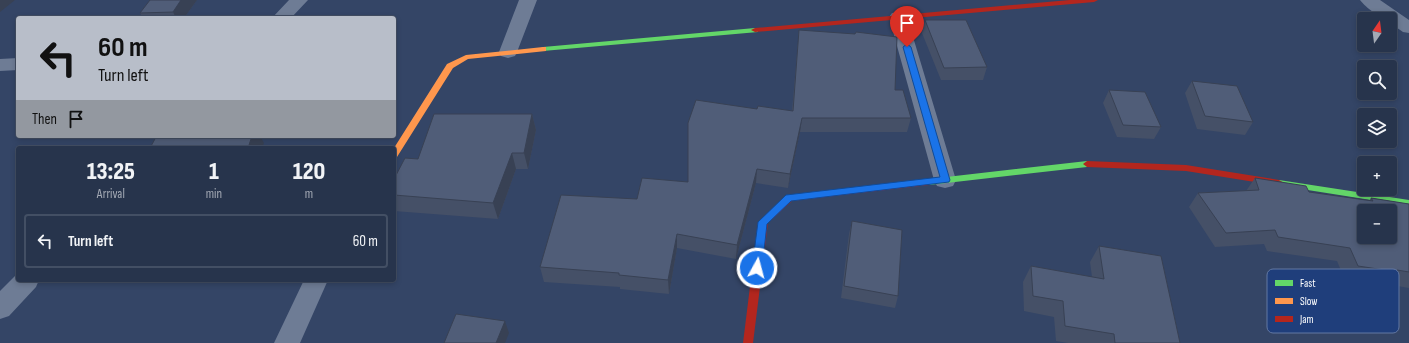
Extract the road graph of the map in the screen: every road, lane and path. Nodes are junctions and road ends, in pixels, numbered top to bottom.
1 (299, 0) edge
2 (528, 0) edge
3 (1094, 0) edge
4 (1369, 0) edge
5 (283, 16) edge
6 (898, 17) junction
7 (1409, 28) edge
8 (508, 52) junction
9 (16, 64) edge
10 (0, 65) edge
11 (396, 152) edge
12 (945, 180) junction
13 (1409, 203) edge
14 (25, 282) edge
15 (315, 282) edge
16 (0, 308) edge
17 (287, 343) edge
18 (748, 343) edge

1 - 5 street
2 - 8 street
3 - 6 street
4 - 7 street
6 - 8 street
6 - 12 street
8 - 11 street
9 - 10 street
12 - 13 street
12 - 18 street
14 - 16 street
15 - 17 street

